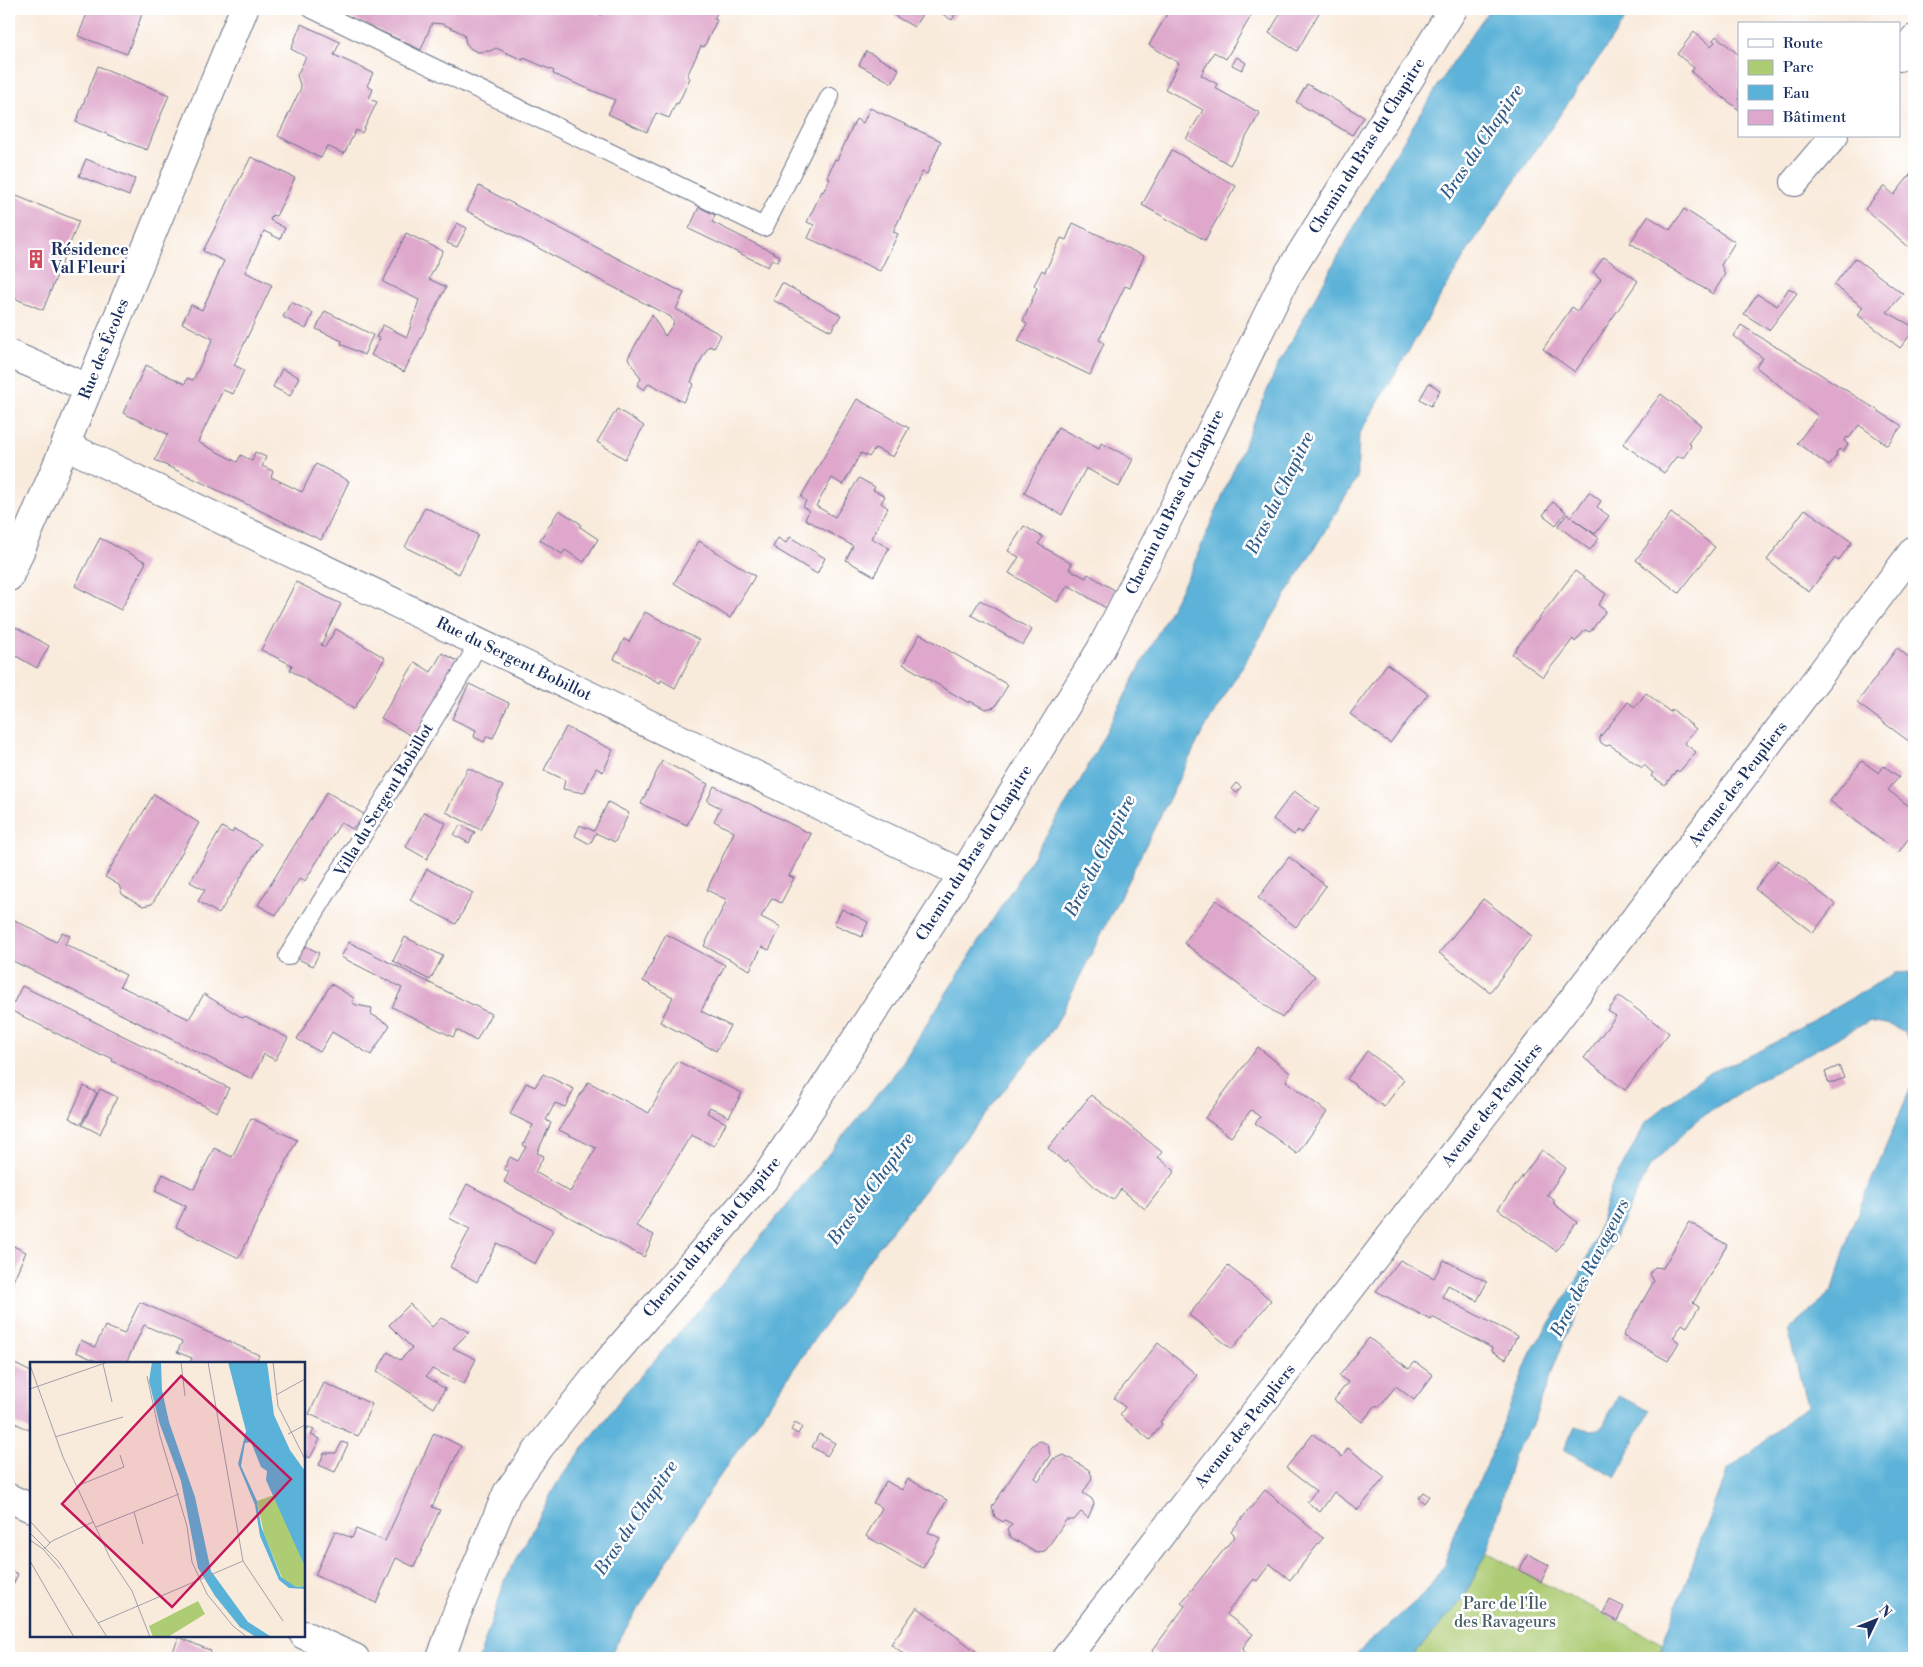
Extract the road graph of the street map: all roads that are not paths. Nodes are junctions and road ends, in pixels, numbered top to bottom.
1 (244, 9) edge
2 (312, 9) edge
3 (1453, 9) edge
4 (1914, 39) edge
5 (1900, 56) edge
6 (830, 96) dead end
7 (1832, 138) edge
8 (1796, 182) dead end
9 (9, 354) edge
10 (88, 388) junction
11 (65, 445) junction
12 (1914, 550) edge
13 (9, 577) edge
14 (478, 642) junction
15 (962, 874) junction
16 (288, 956) dead end
17 (9, 1498) edge
18 (30, 1508) edge
19 (305, 1635) edge
20 (355, 1658) edge
21 (441, 1658) edge
22 (1066, 1658) edge

1 - 10 street, Rue des Écoles
2 - 6 lane
3 - 15 street, Chemin du Bras du Chapitre
4 - 5 street
7 - 8 street
9 - 10 street
10 - 11 street, Rue des Écoles
11 - 13 street, Rue des Écoles
11 - 14 street, Rue du Sergent Bobillot
12 - 22 street, Avenue des Peupliers
14 - 15 street, Rue du Sergent Bobillot
14 - 16 lane, Villa du Sergent Bobillot
15 - 21 street, Chemin du Bras du Chapitre
17 - 18 street
19 - 20 street

